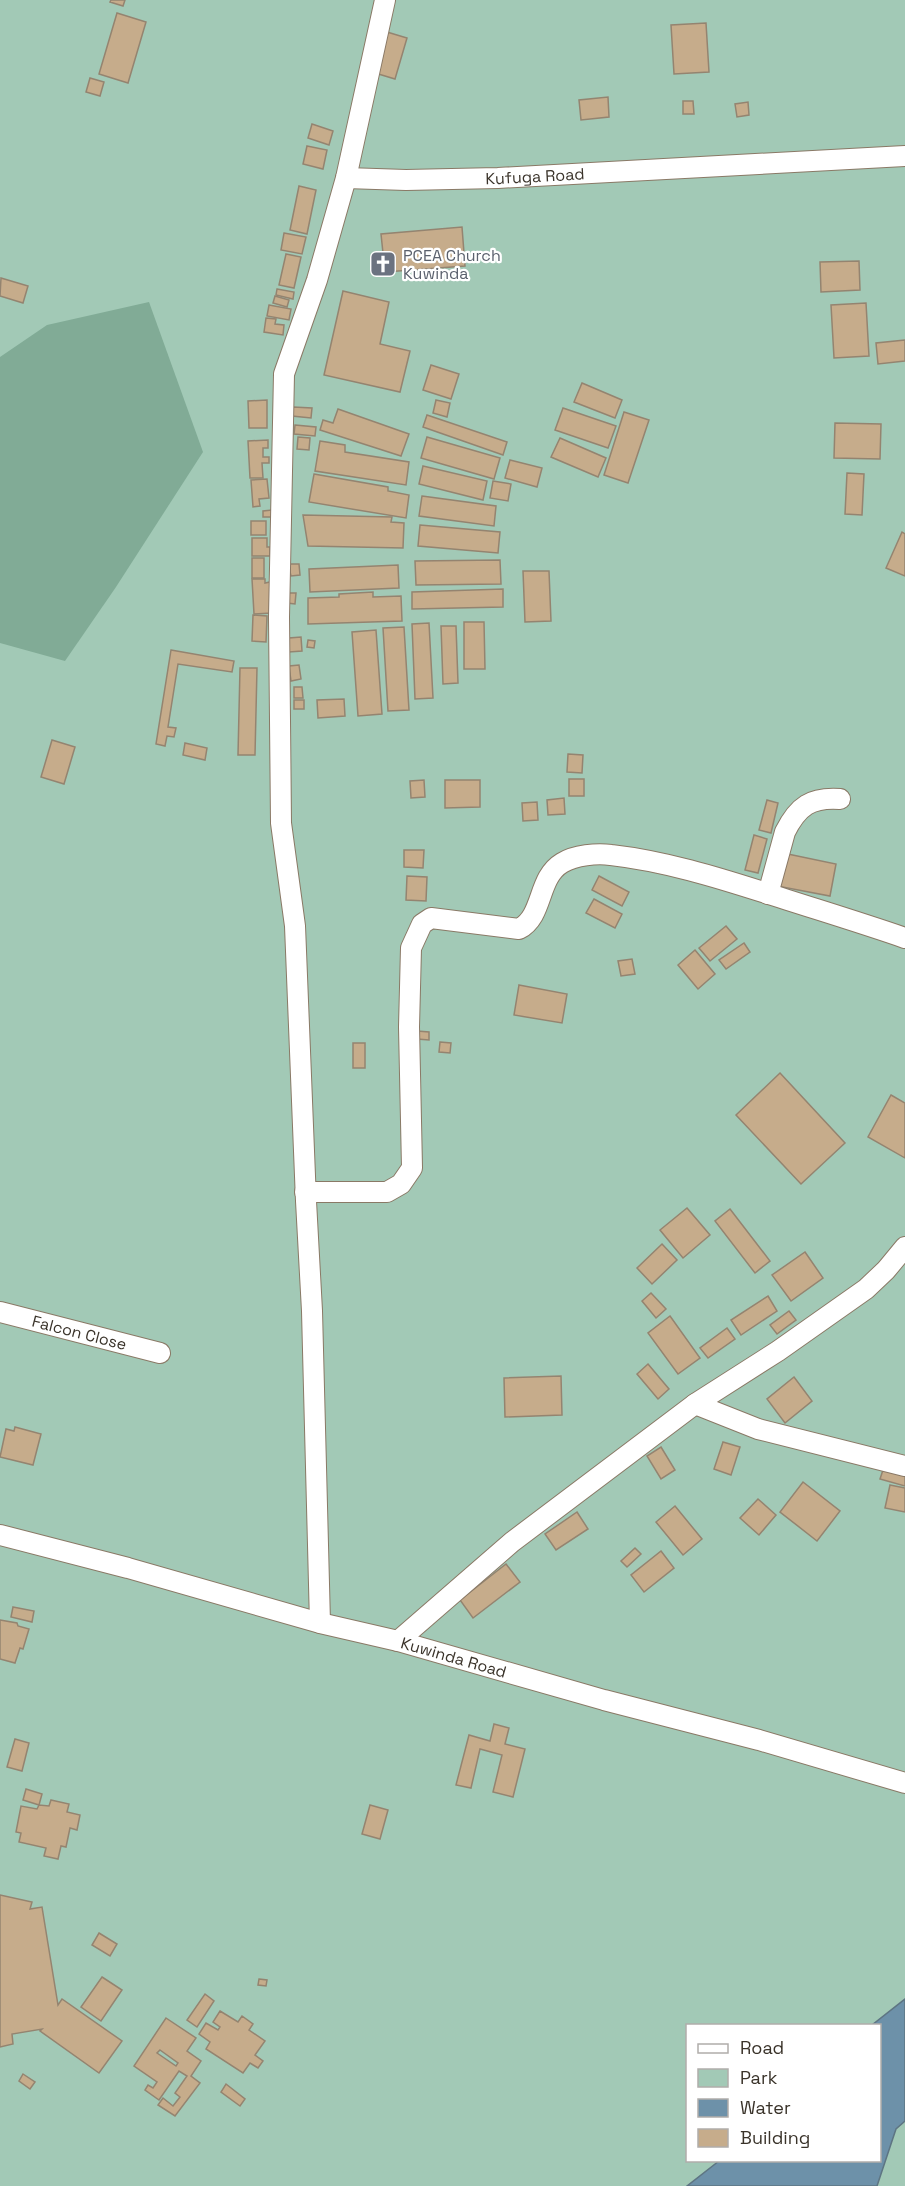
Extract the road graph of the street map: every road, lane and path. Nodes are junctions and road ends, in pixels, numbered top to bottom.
1 (385, 0) edge
2 (904, 158) edge
3 (346, 178) junction
4 (840, 799) dead end
5 (768, 894) junction
6 (905, 938) edge
7 (305, 1192) junction
8 (905, 1247) edge
9 (0, 1312) edge
10 (160, 1353) dead end
11 (695, 1404) junction
12 (905, 1466) edge
13 (0, 1534) edge
14 (320, 1623) junction
15 (398, 1641) junction
16 (905, 1783) edge

1 - 3 street
2 - 3 street, Kufuga Road
3 - 7 street
4 - 5 street
5 - 6 street
5 - 7 street
7 - 14 street
8 - 11 street
9 - 10 street, Falcon Close
11 - 12 street
11 - 15 street
13 - 14 street, Kuwinda Road
14 - 15 street, Kuwinda Road
15 - 16 street, Kuwinda Road

